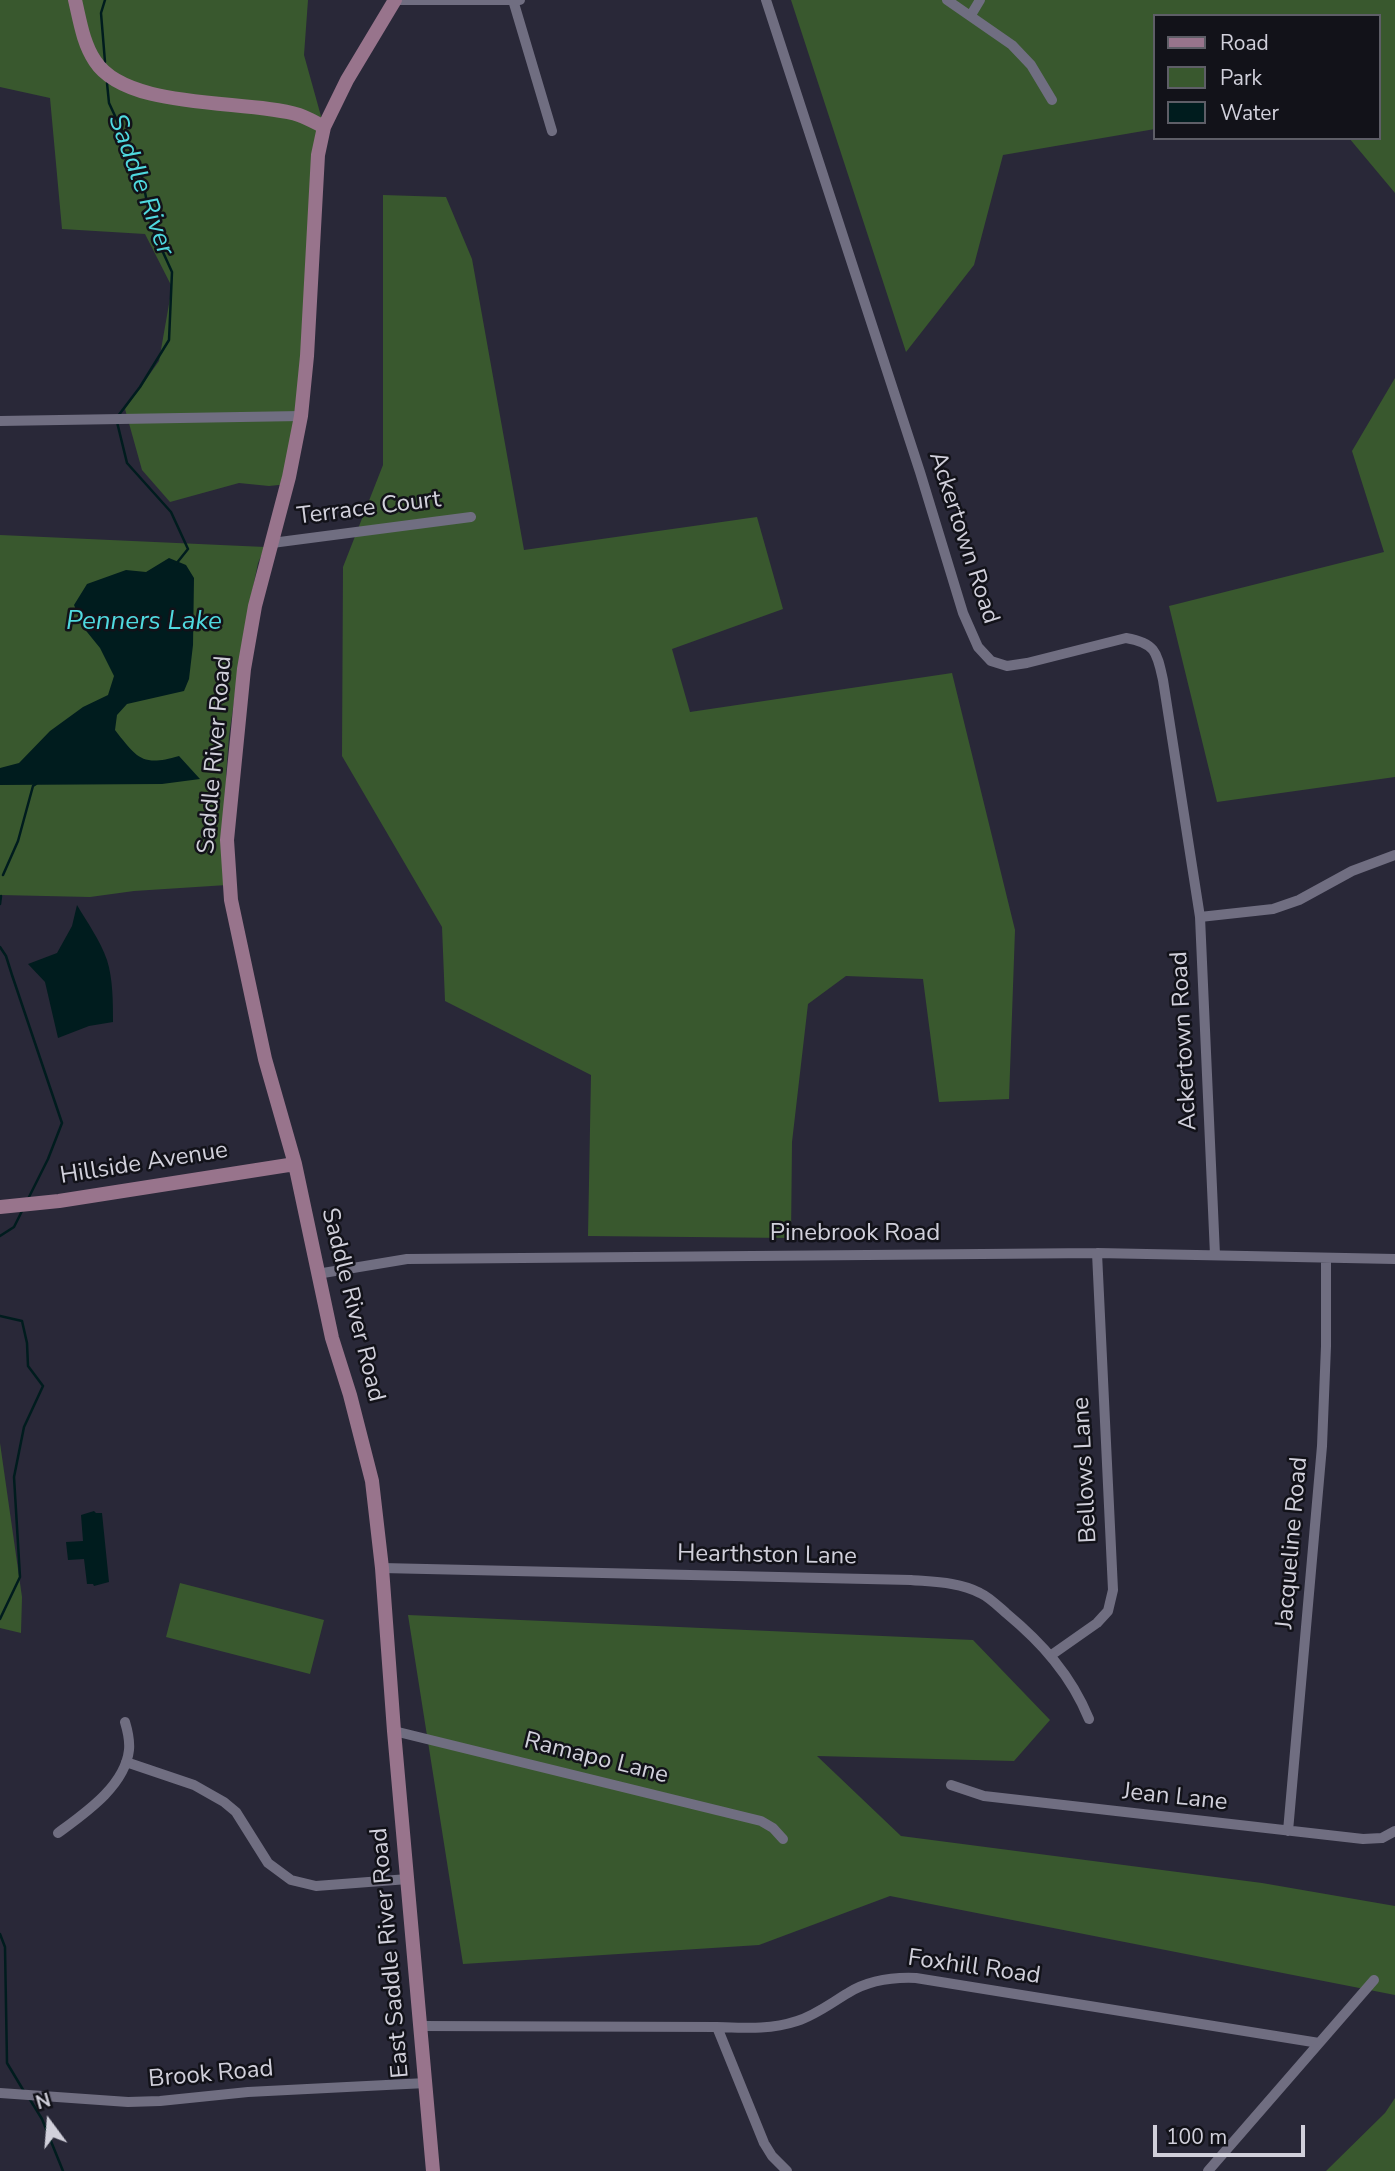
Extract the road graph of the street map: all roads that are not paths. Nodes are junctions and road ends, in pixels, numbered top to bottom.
1 (75, 0) edge
2 (395, 0) edge
3 (513, 0) edge
4 (520, 0) edge
5 (766, 0) edge
6 (947, 0) edge
7 (980, 0) edge
8 (971, 15) junction
9 (1052, 100) dead end
10 (324, 127) junction
11 (552, 131) dead end
12 (301, 416) junction
13 (0, 422) edge
14 (471, 517) dead end
15 (272, 543) junction
16 (1395, 855) edge
17 (1200, 917) junction
18 (295, 1164) junction
19 (0, 1207) edge
20 (1097, 1253) junction
21 (1215, 1255) junction
22 (1326, 1258) junction
23 (1395, 1259) edge
24 (317, 1274) junction
25 (382, 1568) junction
26 (1051, 1656) junction
27 (1088, 1719) dead end
28 (125, 1722) dead end
29 (394, 1731) junction
30 (126, 1762) junction
31 (951, 1785) dead end
32 (1288, 1831) junction
33 (1395, 1831) edge
34 (58, 1833) dead end
35 (783, 1839) dead end
36 (408, 1879) junction
37 (1374, 1980) dead end
38 (421, 2025) junction
39 (717, 2027) junction
40 (1319, 2043) junction
41 (426, 2083) junction
42 (0, 2094) edge
43 (433, 2171) edge
44 (787, 2171) edge
45 (1209, 2171) edge

1 - 10 main road
2 - 3 street
2 - 10 main road, Saddle River Road
3 - 4 street
3 - 11 street
5 - 17 street, Ackertown Road
6 - 8 street
7 - 8 street
8 - 9 street
10 - 12 main road, Saddle River Road
12 - 13 street
12 - 15 main road, Saddle River Road
14 - 15 street, Terrace Court
15 - 18 main road, Saddle River Road
16 - 17 street
17 - 21 street, Ackertown Road
18 - 19 main road, Hillside Avenue
18 - 24 main road, Saddle River Road
20 - 21 street, Pinebrook Road
20 - 24 street, Pinebrook Road
20 - 26 street, Bellows Lane
21 - 22 street, Pinebrook Road
22 - 23 street, Pinebrook Road
22 - 32 street, Jacqueline Road
24 - 25 main road, Saddle River Road
25 - 26 street, Hearthston Lane
25 - 29 main road, Saddle River Road
26 - 27 street, Hearthston Lane
28 - 30 street
29 - 35 street, Ramapo Lane
29 - 36 main road, East Saddle River Road
30 - 34 street
30 - 36 street
31 - 32 street, Jean Lane
32 - 33 street, Jean Lane
36 - 38 main road, East Saddle River Road
37 - 40 street
38 - 39 street, Foxhill Road
38 - 41 main road, East Saddle River Road
39 - 40 street, Foxhill Road
39 - 44 street
40 - 45 street
41 - 42 street, Brook Road
41 - 43 main road, East Saddle River Road

